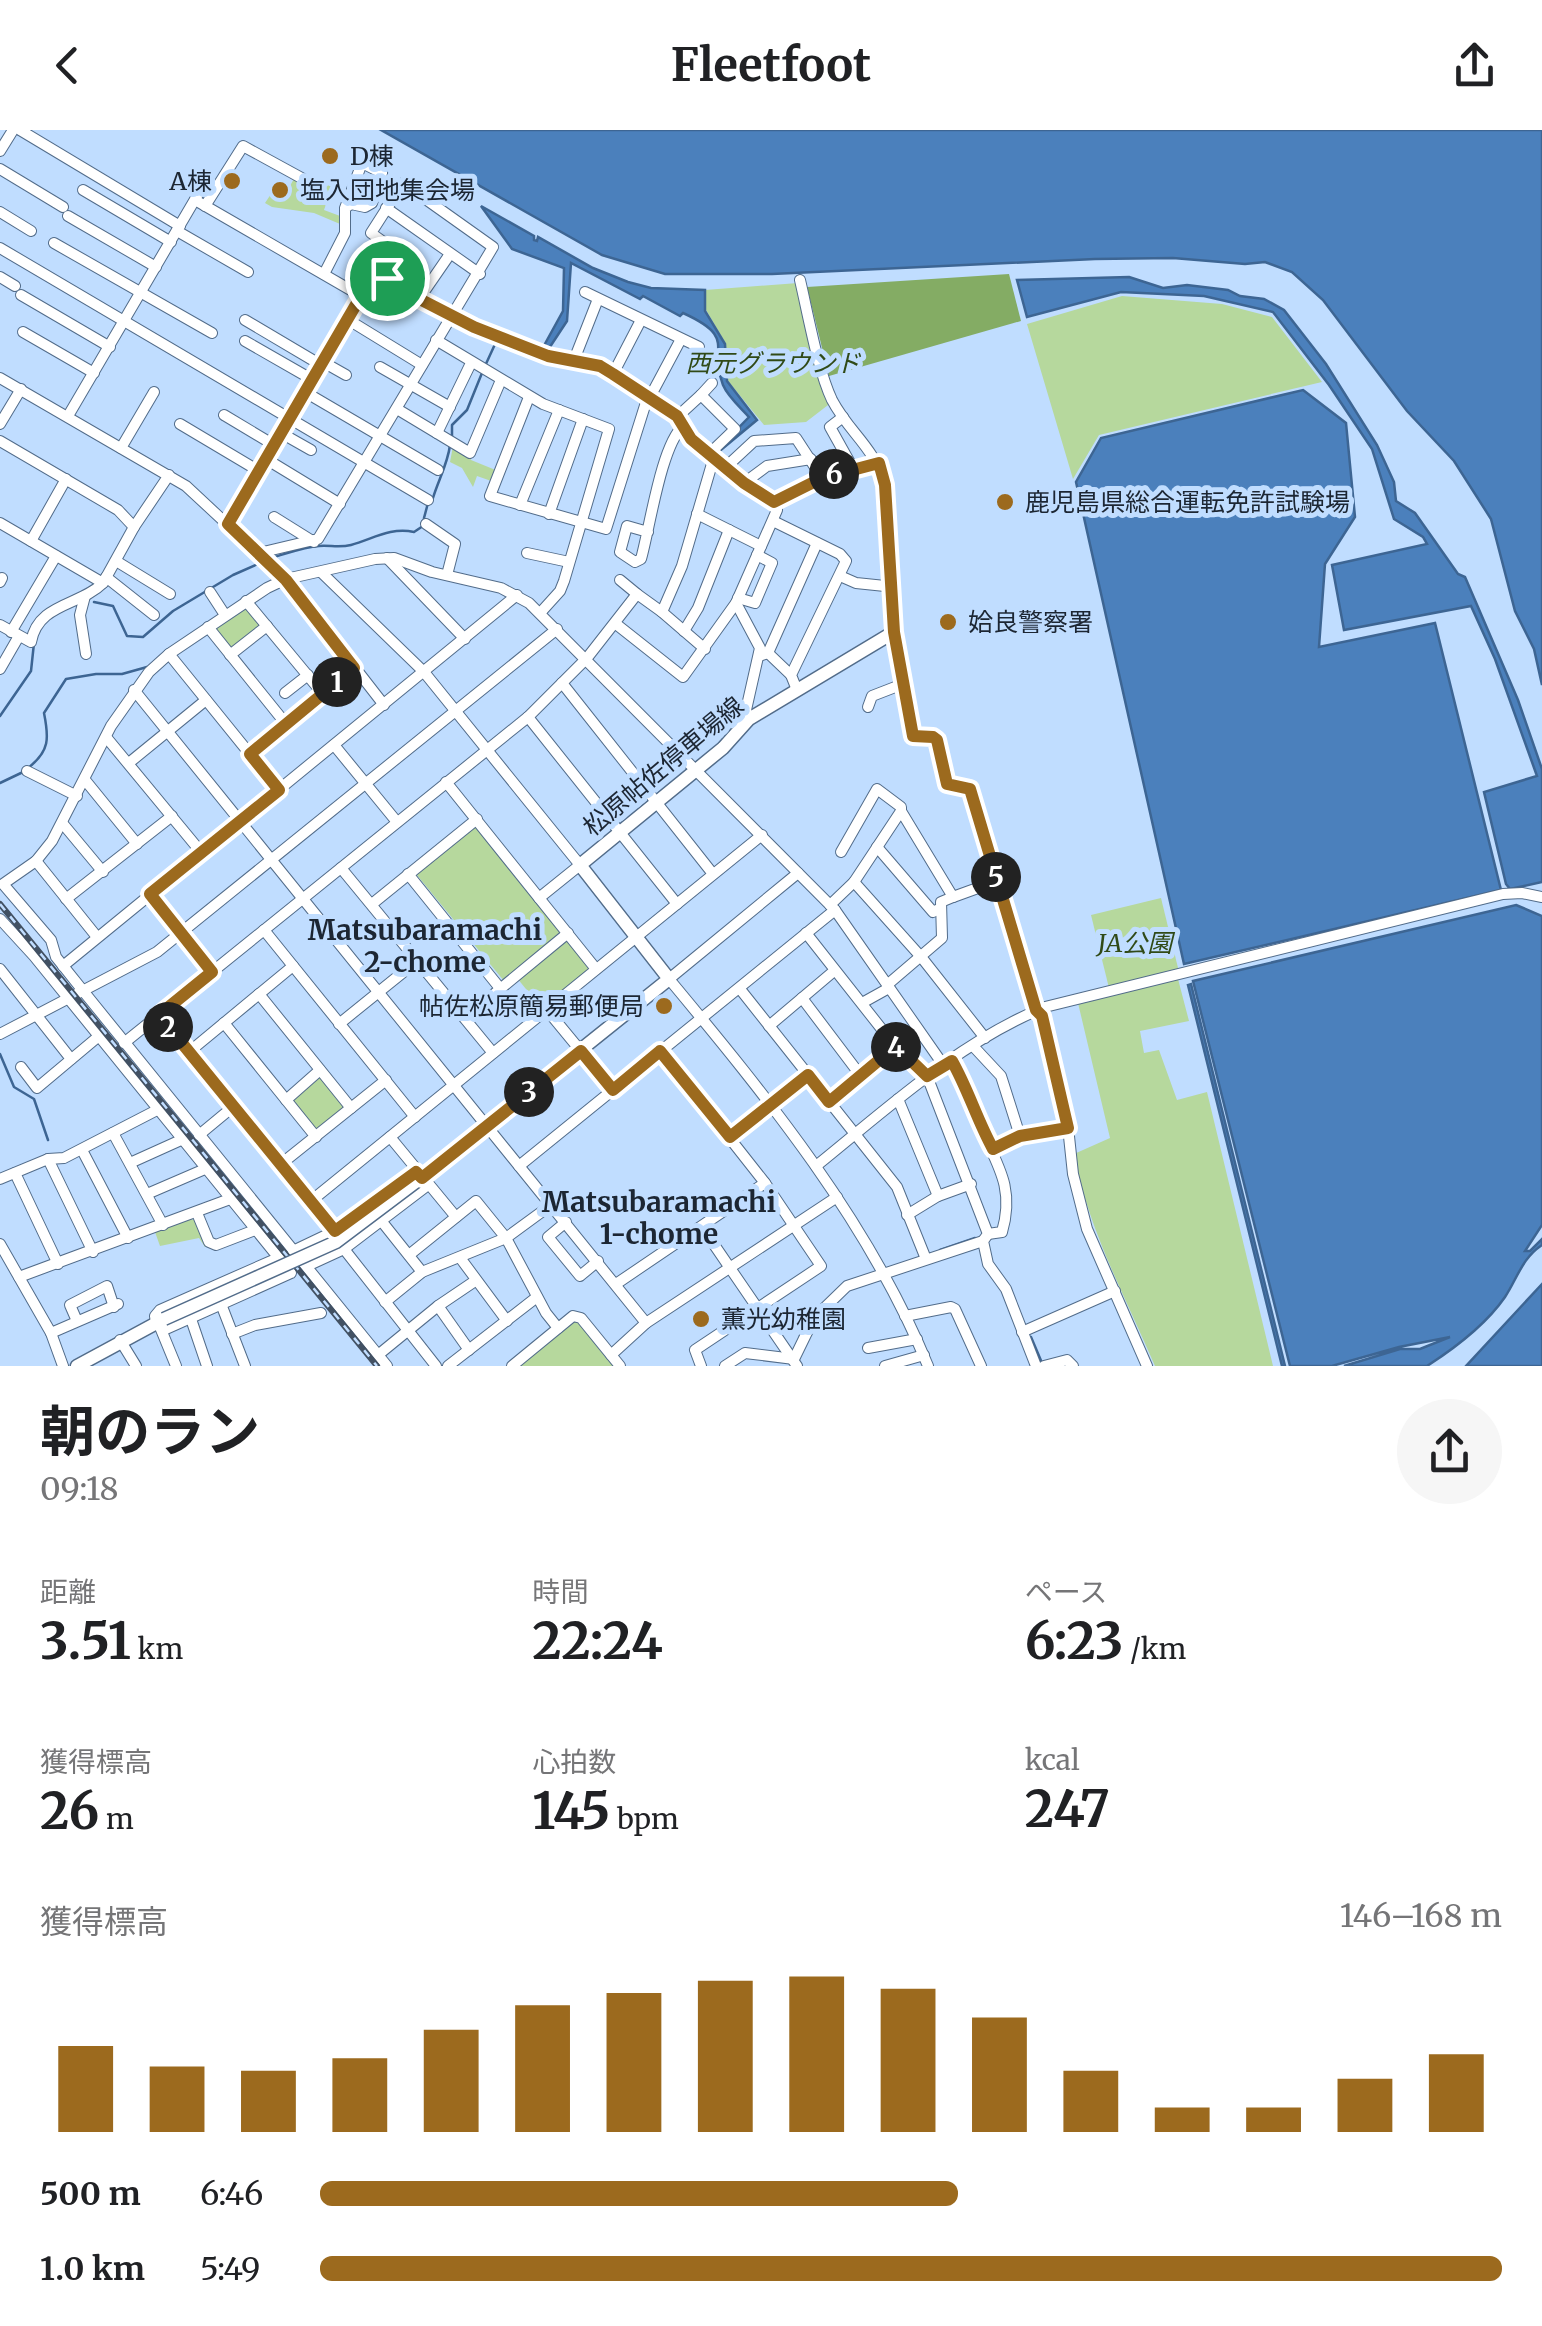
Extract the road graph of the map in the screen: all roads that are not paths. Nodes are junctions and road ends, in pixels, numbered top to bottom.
1 (12, 130) edge
2 (20, 130) edge
3 (0, 151) edge
4 (0, 170) edge
5 (307, 181) dead end
6 (204, 184) dead end
7 (83, 190) dead end
8 (200, 203) junction
9 (345, 208) junction
10 (386, 208) junction
11 (0, 212) edge
12 (179, 228) junction
13 (32, 231) dead end
14 (171, 242) junction
15 (54, 243) dead end
16 (0, 248) edge
17 (450, 254) junction
18 (156, 267) junction
19 (248, 272) dead end
20 (324, 274) junction
21 (480, 274) junction
22 (0, 277) edge
23 (387, 278) junction
24 (800, 280) dead end
25 (141, 292) junction
26 (585, 292) dead end
27 (361, 296) junction
28 (419, 299) junction
29 (598, 299) junction
30 (451, 316) junction
31 (347, 319) junction
32 (125, 320) junction
33 (245, 320) dead end
34 (641, 320) junction
35 (24, 332) dead end
36 (212, 333) dead end
37 (681, 338) junction
38 (436, 340) junction
39 (245, 341) dead end
40 (110, 347) junction
41 (699, 347) dead end
42 (574, 360) junction
43 (322, 363) junction
44 (470, 363) junction
45 (422, 365) junction
46 (380, 367) dead end
47 (94, 374) junction
48 (613, 374) junction
49 (346, 375) dead end
50 (0, 378) edge
51 (312, 380) junction
52 (501, 380) junction
53 (712, 382) dead end
54 (411, 385) junction
55 (20, 390) junction
56 (154, 392) dead end
57 (305, 392) junction
58 (701, 394) junction
59 (649, 396) junction
60 (530, 397) junction
61 (450, 407) junction
62 (396, 409) junction
63 (559, 410) junction
64 (224, 415) dead end
65 (68, 416) junction
66 (291, 418) junction
67 (842, 418) junction
68 (583, 419) junction
69 (680, 421) junction
70 (0, 424) edge
71 (180, 424) dead end
72 (609, 428) junction
73 (437, 433) junction
74 (282, 434) junction
75 (381, 436) junction
76 (634, 437) junction
77 (0, 440) edge
78 (274, 445) junction
79 (121, 448) junction
80 (310, 450) dead end
81 (712, 456) junction
82 (266, 458) junction
83 (811, 459) junction
84 (365, 462) junction
85 (879, 463) junction
86 (726, 467) junction
87 (438, 470) dead end
88 (854, 470) junction
89 (259, 471) junction
90 (169, 475) junction
91 (822, 478) junction
92 (66, 479) junction
93 (744, 483) junction
94 (428, 500) dead end
95 (774, 502) junction
96 (340, 504) junction
97 (520, 505) junction
98 (549, 514) junction
99 (698, 514) junction
100 (274, 517) dead end
101 (773, 521) junction
102 (0, 523) edge
103 (580, 523) junction
104 (228, 524) junction
105 (426, 524) dead end
106 (134, 527) junction
107 (729, 530) junction
108 (648, 532) dead end
109 (31, 541) junction
110 (314, 542) junction
111 (817, 543) junction
112 (759, 550) junction
113 (527, 552) dead end
114 (259, 554) junction
115 (56, 556) junction
116 (387, 558) junction
117 (116, 560) junction
118 (569, 562) junction
119 (322, 573) junction
120 (447, 575) junction
121 (840, 576) junction
122 (105, 580) junction
123 (286, 580) junction
124 (620, 580) dead end
125 (884, 586) dead end
126 (210, 592) dead end
127 (170, 594) dead end
128 (638, 594) junction
129 (518, 595) junction
130 (85, 596) junction
131 (737, 600) junction
132 (246, 601) junction
133 (541, 612) junction
134 (662, 612) junction
135 (154, 616) dead end
136 (225, 616) junction
137 (616, 624) junction
138 (0, 625) edge
139 (267, 626) junction
140 (208, 627) junction
141 (557, 629) junction
142 (684, 631) junction
143 (894, 632) junction
144 (15, 634) junction
145 (465, 639) junction
146 (705, 648) junction
147 (86, 654) dead end
148 (169, 654) junction
149 (764, 654) junction
150 (230, 655) junction
151 (587, 658) junction
152 (354, 668) junction
153 (0, 669) edge
154 (424, 672) junction
155 (308, 675) junction
156 (791, 675) junction
157 (562, 683) junction
158 (904, 684) junction
159 (134, 690) junction
160 (797, 690) junction
161 (285, 693) dead end
162 (323, 694) junction
163 (206, 700) junction
164 (384, 704) junction
165 (868, 706) dead end
166 (456, 710) junction
167 (528, 717) junction
168 (749, 719) junction
169 (286, 724) junction
170 (168, 732) junction
171 (106, 737) junction
172 (334, 746) junction
173 (488, 749) junction
174 (250, 754) junction
175 (130, 762) junction
176 (696, 770) junction
177 (27, 772) dead end
178 (85, 780) junction
179 (446, 782) junction
180 (366, 786) junction
181 (279, 790) junction
182 (77, 796) junction
183 (656, 802) junction
184 (901, 811) junction
185 (172, 816) junction
186 (477, 819) junction
187 (240, 822) junction
188 (397, 822) junction
189 (62, 824) junction
190 (619, 832) junction
191 (762, 835) junction
192 (137, 844) junction
193 (876, 847) junction
194 (840, 851) dead end
195 (201, 852) junction
196 (272, 860) junction
197 (36, 861) junction
198 (580, 866) junction
199 (341, 868) junction
200 (102, 872) junction
201 (798, 873) junction
202 (408, 874) junction
203 (714, 874) junction
204 (997, 881) junction
205 (854, 882) junction
206 (150, 894) junction
207 (953, 897) junction
208 (1542, 897) edge
209 (304, 898) junction
210 (539, 898) junction
211 (66, 899) junction
212 (372, 904) junction
213 (677, 904) junction
214 (833, 907) junction
215 (941, 908) junction
216 (0, 919) edge
217 (264, 930) junction
218 (181, 933) junction
219 (568, 933) junction
220 (806, 933) junction
221 (96, 937) junction
222 (636, 938) junction
223 (922, 958) junction
224 (418, 961) junction
225 (62, 966) junction
226 (293, 966) junction
227 (596, 969) junction
228 (0, 970) edge
229 (834, 971) junction
230 (212, 972) junction
231 (669, 979) junction
232 (888, 986) junction
233 (499, 988) junction
234 (740, 989) junction
235 (84, 992) junction
236 (379, 992) junction
237 (259, 994) junction
238 (802, 998) junction
239 (68, 1000) junction
240 (862, 1003) junction
241 (547, 1010) junction
242 (1036, 1010) junction
243 (159, 1015) junction
244 (36, 1016) junction
245 (466, 1018) junction
246 (702, 1018) junction
247 (224, 1023) junction
248 (339, 1024) junction
249 (770, 1026) junction
250 (0, 1034) edge
251 (99, 1036) junction
252 (984, 1038) junction
253 (124, 1043) junction
254 (896, 1046) junction
255 (973, 1046) junction
256 (581, 1051) junction
257 (660, 1051) junction
258 (189, 1052) junction
259 (493, 1053) junction
260 (71, 1060) junction
261 (948, 1063) junction
262 (21, 1067) dead end
263 (320, 1070) junction
264 (808, 1075) junction
265 (862, 1076) junction
266 (927, 1076) junction
267 (386, 1080) junction
268 (455, 1086) junction
269 (613, 1090) junction
270 (898, 1099) junction
271 (286, 1100) junction
272 (829, 1102) junction
273 (234, 1106) junction
274 (770, 1106) junction
275 (351, 1108) junction
276 (157, 1110) junction
277 (415, 1117) junction
278 (487, 1125) junction
279 (1068, 1128) junction
280 (113, 1133) junction
281 (856, 1134) junction
282 (200, 1135) junction
283 (316, 1136) junction
284 (1020, 1136) junction
285 (730, 1137) junction
286 (390, 1138) junction
287 (181, 1140) junction
288 (993, 1149) junction
289 (82, 1150) junction
290 (48, 1159) junction
291 (130, 1163) junction
292 (281, 1164) junction
293 (519, 1166) junction
294 (816, 1166) junction
295 (205, 1169) junction
296 (14, 1173) junction
297 (0, 1179) edge
298 (421, 1179) junction
299 (766, 1183) junction
300 (970, 1184) junction
301 (147, 1194) junction
302 (938, 1196) junction
303 (837, 1198) junction
304 (230, 1200) junction
305 (311, 1201) junction
306 (552, 1205) junction
307 (196, 1213) junction
308 (907, 1215) junction
309 (456, 1217) junction
310 (383, 1222) junction
311 (566, 1222) junction
312 (795, 1224) junction
313 (163, 1225) junction
314 (702, 1227) junction
315 (255, 1230) junction
316 (335, 1231) junction
317 (986, 1237) junction
318 (128, 1238) junction
319 (506, 1238) junction
320 (0, 1244) edge
321 (344, 1250) junction
322 (293, 1251) junction
323 (92, 1252) junction
324 (408, 1255) junction
325 (278, 1258) junction
326 (461, 1259) junction
327 (926, 1259) junction
328 (598, 1262) junction
329 (58, 1264) junction
330 (306, 1266) junction
331 (730, 1268) junction
332 (422, 1272) junction
333 (883, 1273) junction
334 (19, 1277) junction
335 (475, 1282) junction
336 (616, 1284) junction
337 (1116, 1292) junction
338 (537, 1297) junction
339 (385, 1302) junction
340 (221, 1304) junction
341 (438, 1306) junction
342 (757, 1309) junction
343 (321, 1313) dead end
344 (905, 1316) junction
345 (190, 1319) junction
346 (77, 1321) junction
347 (507, 1321) junction
348 (160, 1323) junction
349 (646, 1323) junction
350 (558, 1328) junction
351 (408, 1330) junction
352 (1022, 1332) junction
353 (51, 1333) junction
354 (232, 1334) junction
355 (917, 1339) junction
356 (120, 1340) junction
357 (868, 1348) dead end
358 (469, 1350) junction
359 (610, 1354) junction
360 (378, 1355) junction
361 (926, 1360) edge
362 (96, 1361) edge
363 (796, 1363) edge
364 (63, 1366) edge
365 (77, 1366) edge
366 (136, 1366) edge
367 (176, 1366) edge
368 (207, 1366) edge
369 (245, 1366) edge
370 (387, 1366) edge
371 (436, 1366) edge
372 (448, 1366) edge
373 (512, 1366) edge
374 (620, 1366) edge
375 (702, 1366) edge
376 (725, 1366) edge
377 (885, 1366) edge
378 (981, 1366) edge
379 (1036, 1366) edge
380 (1044, 1366) edge
381 (1073, 1366) edge
382 (1147, 1366) edge

1 - 3 street
2 - 12 street
4 - 18 street
5 - 8 street
6 - 8 street
7 - 14 street
8 - 12 street
8 - 20 street
9 - 9 street
9 - 20 street
10 - 17 street
10 - 21 street
10 - 23 street
11 - 13 street
12 - 14 street
12 - 19 street
14 - 18 street
15 - 25 street
16 - 32 street
17 - 21 street
17 - 28 street
18 - 25 street
20 - 27 street
21 - 30 street
22 - 40 street
23 - 27 street
23 - 28 street
24 - 67 street
25 - 32 street
25 - 36 street
26 - 29 street
27 - 31 street
28 - 30 street
29 - 34 street
29 - 42 street
30 - 38 street
30 - 42 street
31 - 43 street
31 - 45 street
32 - 40 street
32 - 66 street
33 - 43 street
34 - 37 street
34 - 48 street
35 - 47 street
37 - 41 street
37 - 59 street
38 - 44 street
38 - 45 street
39 - 51 street
40 - 47 street
42 - 48 street
43 - 49 street
43 - 51 street
44 - 52 street
44 - 61 street
45 - 54 street
46 - 54 street
47 - 65 street
48 - 59 street
50 - 55 street
51 - 57 street
52 - 60 street
52 - 73 street
53 - 58 street
54 - 61 street
54 - 62 street
55 - 65 street
55 - 70 street
56 - 79 street
57 - 66 street
57 - 75 street
58 - 69 street
58 - 81 street
59 - 69 street
59 - 76 street
60 - 63 street
60 - 97 street
61 - 73 street
62 - 73 street
62 - 75 street
63 - 68 street
63 - 97 street
64 - 78 street
65 - 79 street
66 - 74 street
66 - 84 street
67 - 85 street
67 - 88 street
68 - 72 street
68 - 98 street
69 - 81 street
69 - 108 street
71 - 89 street
72 - 76 street
72 - 103 street
74 - 78 street
74 - 80 street
75 - 84 street
75 - 87 street
76 - 103 street
77 - 92 street
78 - 82 street
79 - 90 street
81 - 86 street
81 - 99 street
82 - 89 street
82 - 96 street
83 - 86 street
83 - 91 street
83 - 93 street
84 - 94 street
84 - 96 street
85 - 88 street
85 - 143 street
86 - 93 street
88 - 91 street
89 - 104 street
90 - 104 street
90 - 106 street
91 - 95 street
92 - 106 street
92 - 109 street
93 - 95 street
95 - 101 street
96 - 110 street
97 - 98 street
98 - 103 street
99 - 107 street
99 - 134 street
100 - 110 street
101 - 111 street
101 - 112 street
102 - 109 street
103 - 118 street
104 - 114 street
105 - 120 street
106 - 117 street
107 - 112 street
107 - 142 street
109 - 115 street
110 - 114 street
111 - 121 street
111 - 149 street
112 - 131 street
112 - 131 street
113 - 118 street
114 - 123 street
115 - 122 street
115 - 144 street
116 - 119 street
116 - 120 street
116 - 145 street
117 - 122 street
117 - 127 street
118 - 133 street
119 - 123 street
119 - 154 street
120 - 129 street
121 - 125 street
121 - 156 street
122 - 130 street
122 - 135 street
123 - 132 street
123 - 152 street
124 - 128 street
126 - 136 street
128 - 134 street
128 - 137 street
129 - 133 street
129 - 145 street
130 - 144 street
130 - 147 street
131 - 146 street
131 - 149 street
132 - 136 street
132 - 139 street
133 - 141 street
134 - 142 street
136 - 140 street
137 - 146 street
137 - 151 street
138 - 144 street
139 - 150 street
139 - 155 street
140 - 148 street
140 - 150 street
141 - 151 street
141 - 166 street
142 - 146 street
143 - 158 street
143 - 160 main road, 松原帖佐停車場線
144 - 153 street
145 - 154 street
148 - 159 street
148 - 163 street
149 - 156 street
149 - 168 street
150 - 169 street
151 - 157 street
151 - 176 street
152 - 162 street
152 - 164 street
154 - 164 street
154 - 166 street
155 - 161 street
155 - 162 street
156 - 160 street
157 - 167 street
157 - 183 street
158 - 165 street
158 - 204 street
159 - 170 street
159 - 171 street
160 - 168 main road, 松原帖佐停車場線
162 - 169 street
163 - 170 street
163 - 174 street
164 - 172 street
166 - 173 street
166 - 180 street
167 - 173 street
167 - 190 street
168 - 176 main road, 松原帖佐停車場線
169 - 174 street
170 - 175 street
170 - 187 street
171 - 175 street
171 - 178 street
172 - 180 street
172 - 181 street
173 - 179 street
173 - 198 street
174 - 181 street
175 - 185 street
176 - 183 main road, 松原帖佐停車場線
176 - 191 street
177 - 182 street
178 - 182 street
178 - 192 street
179 - 186 street
179 - 188 street
180 - 188 street
180 - 196 street
181 - 187 street
182 - 189 street
183 - 190 main road, 松原帖佐停車場線
183 - 203 street
184 - 193 street
184 - 194 street
184 - 207 street
185 - 192 street
185 - 195 street
186 - 202 street
186 - 210 street
187 - 195 street
187 - 196 street
188 - 199 street
189 - 197 street
189 - 200 street
190 - 198 main road, 松原帖佐停車場線
190 - 213 street
191 - 201 street
191 - 203 street
192 - 200 street
193 - 205 street
193 - 215 street
195 - 206 street
196 - 209 street
196 - 218 street
197 - 211 street
197 - 225 street
198 - 210 street
198 - 222 main road, 松原帖佐停車場線
199 - 209 street
199 - 212 street
200 - 211 street
201 - 214 street
201 - 231 street
202 - 212 street
202 - 233 street
203 - 213 street
204 - 207 street
204 - 242 street
205 - 214 street
205 - 223 street
206 - 218 street
206 - 221 street
207 - 215 street
208 - 242 street
209 - 217 street
209 - 236 street
210 - 219 street
211 - 221 street
212 - 224 street
213 - 222 street
214 - 220 street
214 - 232 street
215 - 223 street
216 - 239 street
217 - 226 street
217 - 230 street
218 - 230 street
218 - 235 street
219 - 227 street
219 - 233 street
220 - 229 street
220 - 234 street
221 - 225 street
222 - 227 street
222 - 231 main road, 松原帖佐停車場線
223 - 232 street
223 - 252 street
224 - 236 street
224 - 245 street
225 - 235 street
226 - 237 street
226 - 248 street
227 - 241 street
228 - 244 street
229 - 238 street
229 - 240 street
230 - 243 street
231 - 246 street
231 - 256 main road
232 - 240 street
232 - 261 street
233 - 245 street
234 - 246 street
234 - 249 street
235 - 239 street
235 - 253 street
236 - 248 street
236 - 268 street
237 - 247 street
237 - 263 street
238 - 249 street
238 - 265 street
239 - 244 street
239 - 251 street
240 - 254 street
241 - 256 street
241 - 259 street
242 - 252 street
242 - 279 street
243 - 253 street
243 - 258 street
244 - 250 street
244 - 260 street
245 - 259 street
246 - 257 street
246 - 274 street
247 - 258 street
247 - 271 street
248 - 267 street
249 - 264 street
251 - 260 street
251 - 276 street
252 - 255 street
253 - 282 street
254 - 265 street
254 - 266 street
255 - 261 street
255 - 284 street
256 - 269 street
256 - 278 main road
257 - 269 street
257 - 285 street
258 - 273 street
259 - 268 street
260 - 262 street
261 - 266 street
261 - 288 street
263 - 271 street
263 - 275 street
264 - 272 street
264 - 274 street
265 - 272 street
266 - 270 street
266 - 300 street
267 - 275 street
267 - 277 street
268 - 277 street
268 - 278 street
269 - 293 street
270 - 281 street
270 - 302 street
271 - 283 street
272 - 281 street
273 - 282 street
273 - 292 street
274 - 285 street
274 - 294 street
275 - 283 street
276 - 280 street
276 - 287 street
277 - 286 street
278 - 293 street
278 - 298 main road
279 - 284 street
279 - 337 street
280 - 289 street
280 - 291 street
281 - 294 street
281 - 308 street
282 - 322 street
283 - 292 street
284 - 288 street
285 - 299 street
286 - 298 street
286 - 305 street
287 - 291 street
287 - 295 street
288 - 317 street
289 - 290 street
289 - 318 street
290 - 296 street
290 - 323 street
291 - 301 street
292 - 305 street
293 - 306 street
294 - 303 street
295 - 301 street
295 - 304 street
296 - 297 street
296 - 329 street
298 - 309 street
298 - 310 street
298 - 316 street
298 - 348 main road, bridge
299 - 312 street
299 - 314 street
300 - 302 street
300 - 317 street
301 - 313 street
302 - 308 street
303 - 312 street
303 - 333 street
304 - 307 street
304 - 315 street
305 - 316 street
306 - 311 street
306 - 319 street
307 - 313 street
307 - 315 street
308 - 327 street
309 - 319 street
309 - 324 street
310 - 321 street
310 - 324 street
311 - 328 street
311 - 328 street
312 - 331 street
312 - 342 street
313 - 318 street
314 - 331 street
314 - 336 street
315 - 325 street
316 - 322 street
317 - 327 street
317 - 352 street
318 - 323 street
319 - 326 street
319 - 338 street
320 - 334 street
321 - 330 street
321 - 339 street
322 - 330 street
323 - 329 street
324 - 332 street
325 - 340 street
325 - 348 street
326 - 332 street
326 - 335 street
327 - 333 street
328 - 336 street
329 - 334 street
330 - 360 street
331 - 342 street
331 - 349 street
332 - 339 street
333 - 344 street
333 - 363 street
334 - 353 street
335 - 341 street
335 - 347 street
336 - 349 street
337 - 352 street
337 - 382 street
338 - 347 street
338 - 350 street
339 - 351 street
340 - 345 street
340 - 354 street
341 - 351 street
341 - 358 street
342 - 363 street
342 - 375 street
343 - 354 street
344 - 355 street
344 - 378 street
345 - 348 street
345 - 368 street
346 - 346 street
346 - 353 street
347 - 358 street
348 - 356 main road
348 - 367 street
349 - 359 street
350 - 359 street
350 - 373 street
351 - 360 street
351 - 371 street
352 - 379 street
353 - 364 street
354 - 369 street
355 - 357 street
355 - 361 street
356 - 362 main road
356 - 366 street
358 - 372 street
359 - 374 street
360 - 370 street
361 - 377 street
362 - 365 main road
363 - 376 street
380 - 381 street

